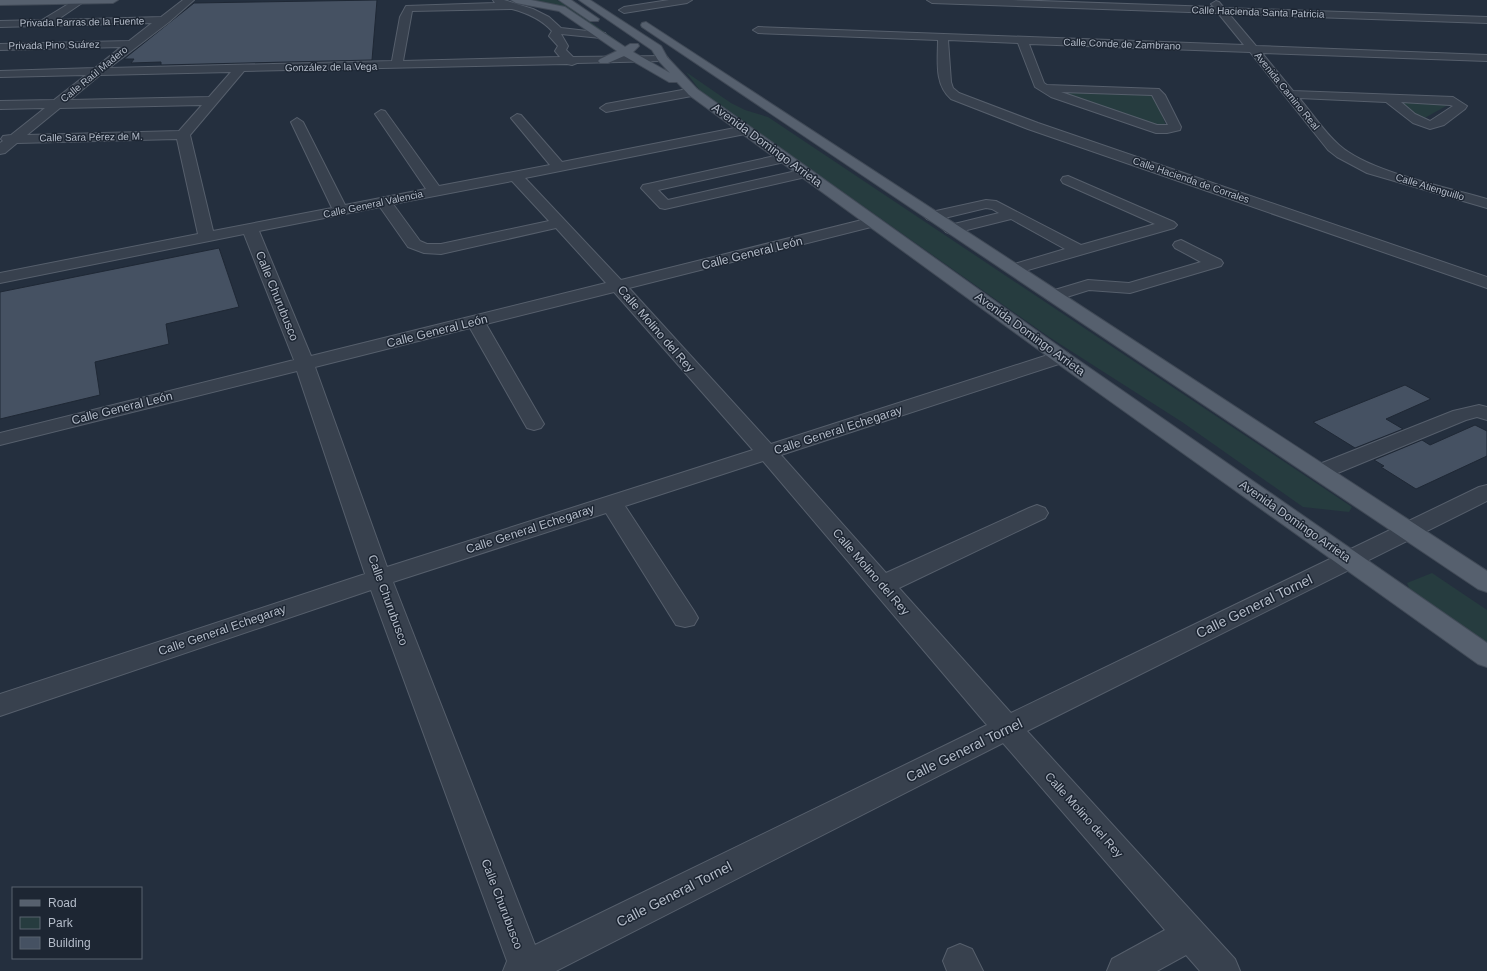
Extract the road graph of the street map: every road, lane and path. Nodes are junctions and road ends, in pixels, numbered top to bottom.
1 (113, 0) edge
2 (190, 0) edge
3 (492, 0) edge
4 (564, 0) edge
5 (584, 0) edge
6 (607, 0) edge
7 (687, 0) edge
8 (932, 0) edge
9 (1213, 0) edge
10 (80, 1) edge
11 (0, 2) edge
12 (514, 3) edge
13 (1170, 4) edge
14 (624, 10) junction
15 (1222, 11) junction
16 (165, 20) junction
17 (1487, 20) edge
18 (46, 22) junction
19 (0, 24) edge
20 (558, 30) junction
21 (758, 30) dead end
22 (601, 35) junction
23 (943, 37) junction
24 (1023, 40) junction
25 (132, 44) junction
26 (633, 45) junction
27 (5, 47) edge
28 (1252, 49) junction
29 (0, 53) edge
30 (662, 58) junction
31 (1487, 58) edge
32 (638, 59) junction
33 (604, 61) junction
34 (572, 62) junction
35 (397, 65) junction
36 (684, 67) dead end
37 (240, 69) junction
38 (97, 72) junction
39 (0, 74) edge
40 (1044, 88) junction
41 (693, 92) junction
42 (1293, 97) junction
43 (736, 99) dead end
44 (211, 101) junction
45 (1392, 101) dead end
46 (135, 102) junction
47 (58, 104) junction
48 (0, 105) edge
49 (606, 108) dead end
50 (381, 114) dead end
51 (780, 115) junction
52 (517, 118) dead end
53 (297, 122) dead end
54 (745, 130) junction
55 (183, 135) junction
56 (98, 137) junction
57 (6, 139) edge
58 (0, 150) edge
59 (784, 158) junction
60 (559, 167) junction
61 (1372, 170) joint
62 (805, 173) junction
63 (515, 176) junction
64 (1068, 180) dead end
65 (435, 191) junction
66 (384, 202) junction
67 (1487, 204) edge
68 (341, 211) junction
69 (1013, 214) junction
70 (932, 216) junction
71 (874, 222) junction
72 (560, 223) junction
73 (951, 228) junction
74 (250, 229) junction
75 (207, 237) junction
76 (1182, 245) dead end
77 (1078, 250) junction
78 (1014, 269) junction
79 (0, 278) edge
80 (1487, 283) edge
81 (619, 286) junction
82 (1054, 296) junction
83 (476, 322) junction
84 (1061, 357) junction
85 (304, 363) junction
86 (1487, 414) edge
87 (534, 424) dead end
88 (0, 438) edge
89 (766, 453) junction
90 (1320, 472) junction
91 (1487, 492) edge
92 (611, 503) junction
93 (1037, 513) dead end
94 (1409, 532) junction
95 (1350, 560) junction
96 (379, 578) junction
97 (1487, 583) edge
98 (883, 585) junction
99 (685, 618) dead end
100 (1487, 657) edge
101 (0, 705) edge
102 (1007, 728) junction
103 (1190, 934) junction
104 (525, 970) edge
105 (1124, 971) edge
106 (1223, 971) edge

1 - 10 main road
2 - 16 street, Calle Raúl Madero
3 - 12 street
4 - 26 main road
5 - 26 main road, Avenida Domingo Arrieta
6 - 14 main road
7 - 14 street
8 - 13 street, Calle Hacienda Santa Patricia
9 - 15 street, Avenida Camino Real
10 - 11 main road
10 - 18 street
12 - 20 street
12 - 22 main road
12 - 35 street
13 - 15 street, Calle Hacienda Santa Patricia
14 - 51 main road
15 - 17 street, Calle Hacienda Santa Patricia
15 - 28 street, Avenida Camino Real
16 - 18 street, Privada Parras de la Fuente
16 - 25 street, Calle Raúl Madero
18 - 19 street, Privada Parras de la Fuente
20 - 22 street
20 - 34 street
21 - 23 street, Calle Conde de Zambrano
22 - 26 main road
23 - 24 street, Calle Conde de Zambrano
23 - 80 street, Calle Hacienda de Corrales
24 - 28 street, Calle Conde de Zambrano
24 - 40 street
25 - 27 street, Privada Pino Suárez
25 - 38 street, Calle Raúl Madero
26 - 30 main road, Avenida Domingo Arrieta
26 - 32 main road
26 - 33 main road
27 - 29 street
28 - 31 street, Calle Conde de Zambrano
28 - 42 street, Avenida Camino Real
30 - 32 street, González de la Vega
30 - 36 main road
30 - 41 main road, Avenida Domingo Arrieta
32 - 33 street, González de la Vega
32 - 41 main road
33 - 34 street, González de la Vega
34 - 35 street, González de la Vega
35 - 37 street, González de la Vega
37 - 38 street, González de la Vega
37 - 44 street
38 - 39 street, González de la Vega
38 - 47 street, Calle Raúl Madero
40 - 40 street
41 - 49 street
41 - 54 main road, Avenida Domingo Arrieta
42 - 45 street
42 - 61 street, Avenida Camino Real
43 - 51 main road
44 - 46 street
44 - 55 street
46 - 47 street
46 - 56 street
47 - 48 street
47 - 57 street, Calle Raúl Madero
50 - 65 street
51 - 70 main road
52 - 60 street
53 - 68 street
54 - 59 main road, Avenida Domingo Arrieta
54 - 60 street, Calle General Valencia
55 - 56 street, Calle Sara Pérez de M.
55 - 75 street
56 - 57 street, Calle Sara Pérez de M.
57 - 58 street, Calle Raúl Madero
59 - 62 main road, Avenida Domingo Arrieta
59 - 62 street
60 - 63 street, Calle General Valencia
61 - 67 street, Calle Atienguillo
62 - 71 main road, Avenida Domingo Arrieta
63 - 65 street, Calle General Valencia
63 - 72 street, Calle Molino del Rey
64 - 77 street
65 - 66 street, Calle General Valencia
66 - 68 street, Calle General Valencia
66 - 72 street
68 - 74 street, Calle General Valencia
69 - 70 street
69 - 73 street
69 - 77 street
70 - 73 main road
71 - 81 street, Calle General León
71 - 84 main road, Avenida Domingo Arrieta
72 - 81 street, Calle Molino del Rey
73 - 78 main road
74 - 75 street, Calle General Valencia
74 - 85 street, Calle Churubusco
75 - 79 street, Calle General Valencia
76 - 82 street
77 - 78 street
78 - 82 main road
81 - 83 street, Calle General León
81 - 89 street, Calle Molino del Rey
82 - 90 main road
83 - 85 street, Calle General León
83 - 87 street
84 - 89 street, Calle General Echegaray
84 - 95 main road, Avenida Domingo Arrieta
85 - 88 street, Calle General León
85 - 96 street, Calle Churubusco
86 - 90 street
89 - 92 street, Calle General Echegaray
89 - 98 street, Calle Molino del Rey
90 - 94 main road
91 - 94 street, Calle General Tornel
92 - 96 street, Calle General Echegaray
92 - 99 street
93 - 98 street
94 - 95 street, Calle General Tornel
94 - 97 main road
95 - 100 main road, Avenida Domingo Arrieta
95 - 102 street, Calle General Tornel
96 - 101 street, Calle General Echegaray
96 - 104 street, Calle Churubusco
98 - 102 street, Calle Molino del Rey
102 - 103 street, Calle Molino del Rey
102 - 104 street, Calle General Tornel
103 - 105 street
103 - 106 street, Calle Molino del Rey

